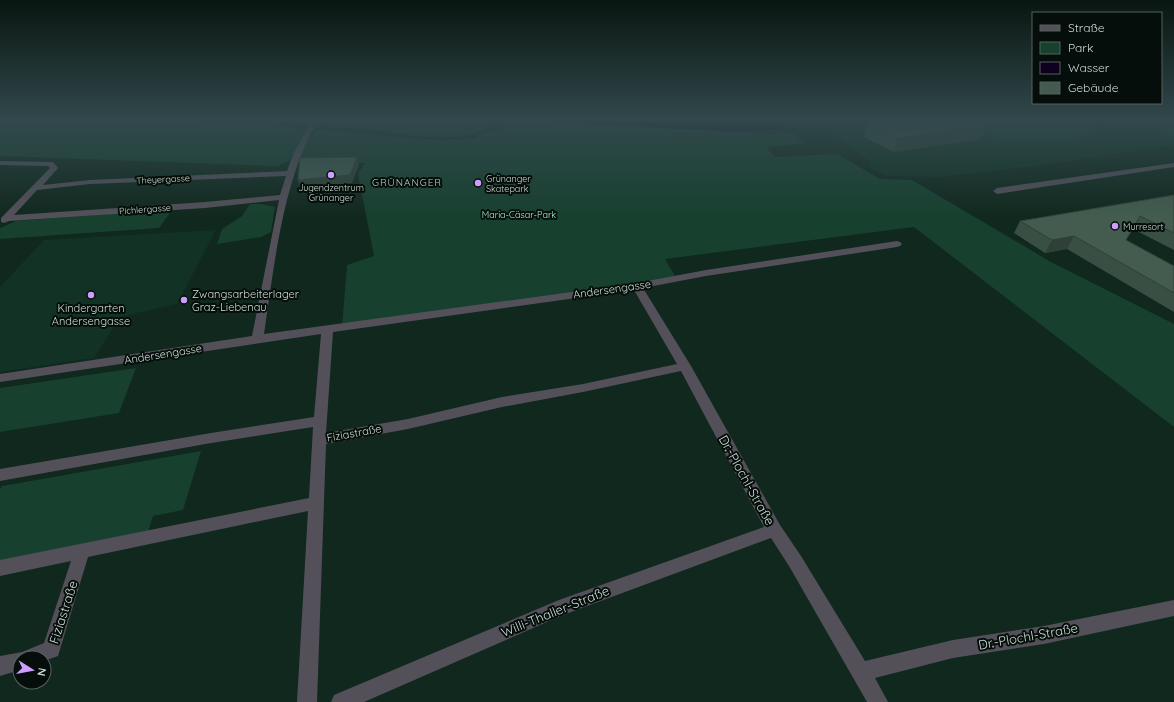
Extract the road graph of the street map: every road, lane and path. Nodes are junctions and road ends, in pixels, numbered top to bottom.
1 (299, 152) edge
2 (0, 163) edge
3 (1174, 164) edge
4 (290, 173) junction
5 (35, 188) junction
6 (997, 191) dead end
7 (283, 197) junction
8 (3, 221) edge
9 (897, 244) dead end
10 (636, 286) junction
11 (327, 330) junction
12 (257, 339) junction
13 (685, 366) junction
14 (0, 378) edge
15 (320, 421) junction
16 (319, 440) junction
17 (0, 475) edge
18 (317, 503) junction
19 (774, 530) junction
20 (82, 551) junction
21 (0, 568) edge
22 (1174, 608) edge
23 (49, 650) edge
24 (12, 663) edge
25 (0, 666) edge
26 (860, 672) junction
27 (307, 702) edge
28 (341, 702) edge
29 (878, 702) edge

1 - 4 street
2 - 5 street, Pichlergasse
3 - 6 street
4 - 5 street, Theyergasse
4 - 7 street
5 - 8 street, Pichlergasse
7 - 8 street, Pichlergasse
7 - 12 street
9 - 10 street, Andersengasse
10 - 11 street, Andersengasse
10 - 13 street, Dr.-Plochl-Straße
11 - 12 street, Andersengasse
11 - 15 street
12 - 14 street, Andersengasse
13 - 16 street, Fiziastraße
13 - 19 street, Dr.-Plochl-Straße
15 - 16 street
15 - 17 street, Fiziastraße
16 - 18 street, Fiziastraße
18 - 20 street
18 - 27 street
19 - 26 street, Dr.-Plochl-Straße
19 - 28 street, Willi-Thaller-Straße
20 - 21 street
20 - 23 street, Fiziastraße
22 - 26 street, Dr.-Plochl-Straße
24 - 25 street
26 - 29 street, Dr.-Plochl-Straße

